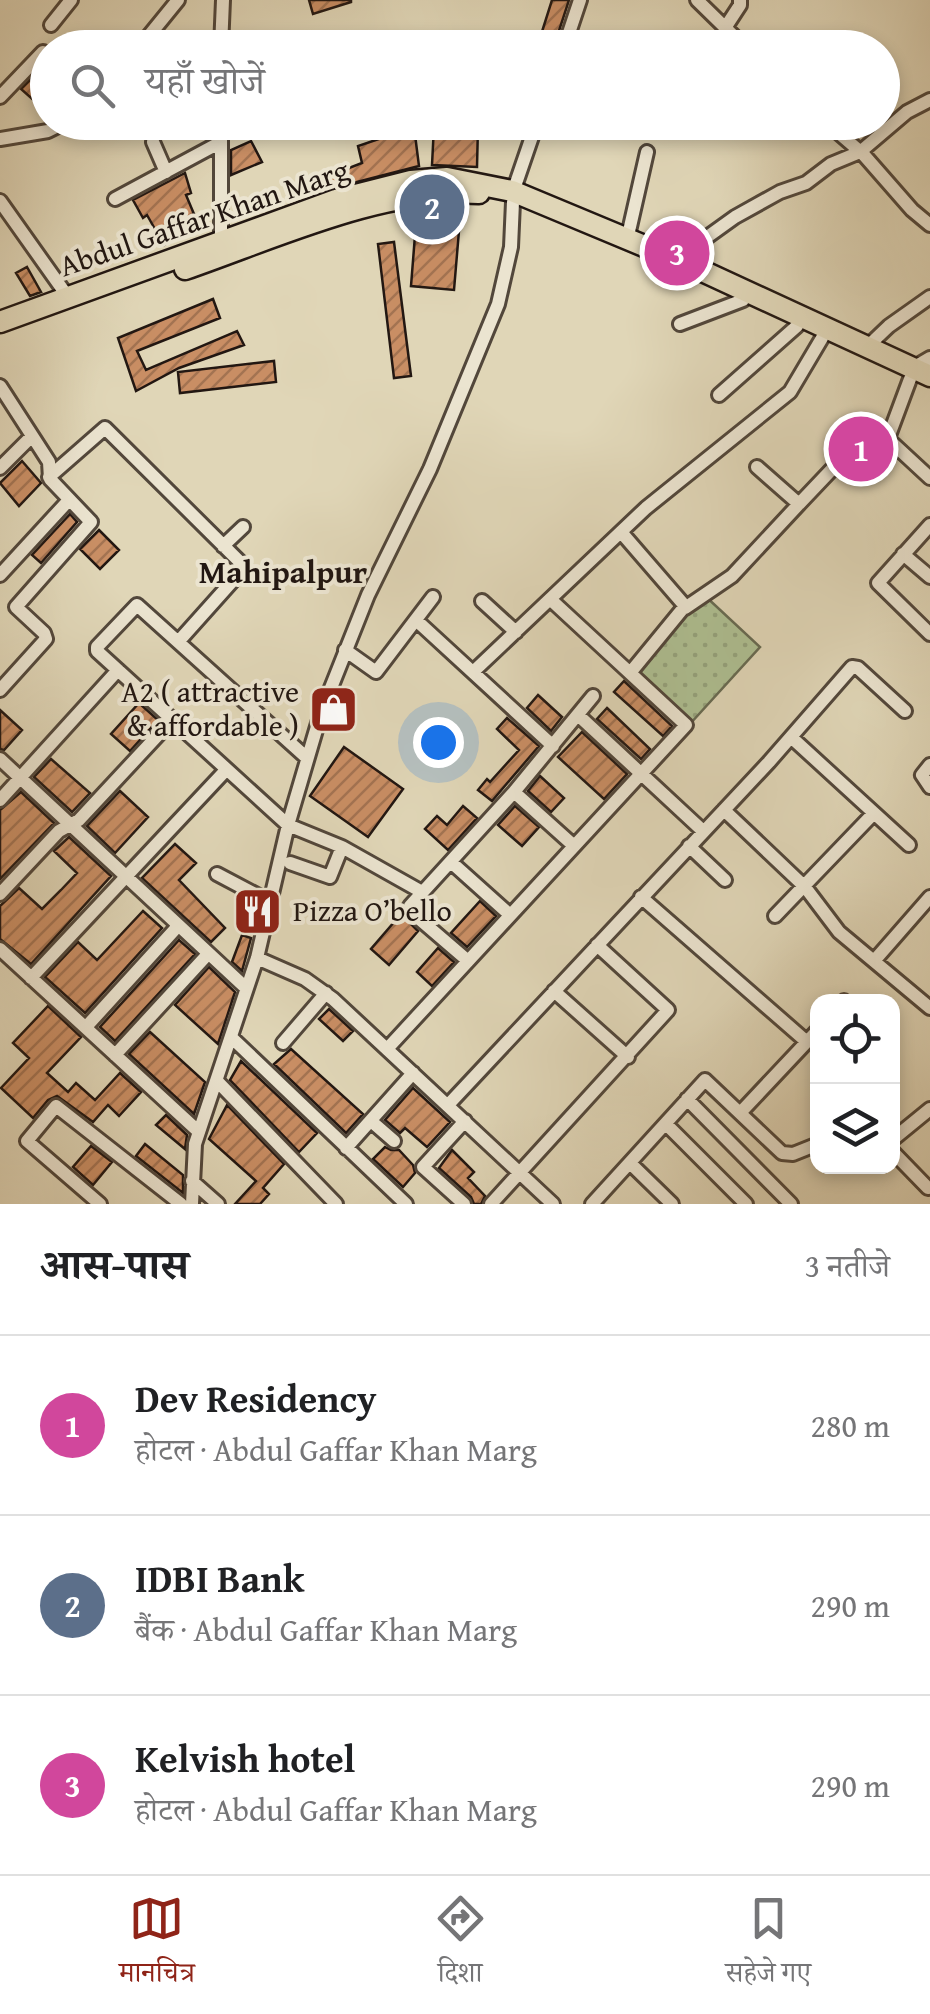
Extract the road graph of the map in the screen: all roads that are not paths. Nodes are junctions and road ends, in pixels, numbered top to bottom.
1 (72, 0) edge
2 (224, 0) edge
3 (580, 0) edge
4 (697, 0) edge
5 (740, 0) edge
6 (172, 2) edge
7 (51, 25) dead end
8 (725, 28) joint
9 (152, 30) edge
10 (222, 30) edge
11 (570, 30) edge
12 (30, 66) edge
13 (0, 98) edge
14 (930, 100) edge
15 (900, 119) edge
16 (30, 134) edge
17 (0, 139) edge
18 (530, 140) edge
19 (846, 140) edge
20 (874, 140) edge
21 (153, 142) dead end
22 (221, 142) joint
23 (648, 152) dead end
24 (860, 152) junction
25 (166, 172) junction
26 (513, 197) junction
27 (114, 200) dead end
28 (0, 201) edge
29 (930, 224) edge
30 (222, 240) junction
31 (627, 240) junction
32 (685, 263) junction
33 (68, 297) junction
34 (930, 297) edge
35 (743, 300) junction
36 (0, 322) edge
37 (680, 324) dead end
38 (797, 326) junction
39 (0, 334) edge
40 (822, 338) junction
41 (867, 347) junction
42 (921, 370) edge
43 (0, 386) edge
44 (930, 388) edge
45 (719, 395) dead end
46 (32, 436) junction
47 (888, 438) junction
48 (0, 468) edge
49 (757, 468) dead end
50 (49, 477) junction
51 (930, 478) edge
52 (68, 500) junction
53 (799, 504) junction
54 (930, 526) edge
55 (243, 528) dead end
56 (621, 532) junction
57 (223, 546) junction
58 (903, 554) junction
59 (0, 575) edge
60 (930, 577) edge
61 (434, 597) dead end
62 (550, 598) junction
63 (482, 600) dead end
64 (685, 608) junction
65 (416, 620) junction
66 (516, 632) junction
67 (930, 634) edge
68 (178, 642) junction
69 (345, 650) junction
70 (118, 670) junction
71 (473, 672) junction
72 (630, 673) junction
73 (0, 690) edge
74 (593, 696) dead end
75 (905, 711) dead end
76 (578, 715) junction
77 (172, 720) junction
78 (791, 736) junction
79 (552, 746) junction
80 (307, 758) junction
81 (0, 759) edge
82 (930, 765) edge
83 (226, 770) junction
84 (640, 772) junction
85 (20, 778) junction
86 (930, 787) edge
87 (514, 792) junction
88 (0, 800) edge
89 (724, 810) junction
90 (874, 813) junction
91 (72, 826) junction
92 (288, 826) junction
93 (703, 831) junction
94 (572, 845) junction
95 (909, 845) dead end
96 (689, 846) junction
97 (342, 847) junction
98 (451, 862) junction
99 (290, 863) dead end
100 (217, 874) dead end
101 (128, 878) junction
102 (725, 880) dead end
103 (805, 886) junction
104 (422, 892) junction
105 (0, 894) edge
106 (640, 897) junction
107 (930, 897) edge
108 (270, 902) junction
109 (509, 914) junction
110 (775, 916) dead end
111 (178, 926) junction
112 (597, 944) junction
113 (208, 954) junction
114 (3, 956) edge
115 (256, 958) junction
116 (467, 960) junction
117 (874, 961) junction
118 (31, 978) junction
119 (246, 988) junction
120 (554, 991) junction
121 (326, 993) junction
122 (930, 1008) edge
123 (86, 1027) junction
124 (232, 1038) junction
125 (810, 1039) edge
126 (283, 1042) dead end
127 (807, 1042) junction
128 (387, 1049) junction
129 (115, 1055) junction
130 (628, 1058) junction
131 (413, 1073) junction
132 (217, 1081) junction
133 (687, 1099) junction
134 (448, 1104) junction
135 (930, 1109) edge
136 (740, 1113) junction
137 (465, 1120) junction
138 (371, 1121) junction
139 (666, 1124) junction
140 (199, 1132) junction
141 (900, 1133) edge
142 (394, 1141) dead end
143 (810, 1147) edge
144 (346, 1148) junction
145 (900, 1159) edge
146 (630, 1164) junction
147 (519, 1173) junction
148 (192, 1181) junction
149 (928, 1188) edge
150 (548, 1202) edge
151 (100, 1204) edge
152 (180, 1204) edge
153 (192, 1204) edge
154 (218, 1204) edge
155 (336, 1204) edge
156 (406, 1204) edge
157 (464, 1204) edge
158 (491, 1204) edge
159 (592, 1204) edge
160 (672, 1204) edge
161 (746, 1204) edge
162 (792, 1204) edge

1 - 7 street
2 - 10 street
3 - 11 street
4 - 8 street
5 - 8 street
6 - 9 street
12 - 13 street
14 - 15 street
16 - 17 street
18 - 26 street
19 - 24 street
20 - 24 street
21 - 25 street
22 - 25 street
22 - 30 street
23 - 31 street
24 - 29 street
24 - 32 street
25 - 27 street
26 - 30 main road, Abdul Gaffar Khan Marg
26 - 31 main road, Abdul Gaffar Khan Marg
26 - 35 main road, Abdul Gaffar Khan Marg
26 - 39 main road, Abdul Gaffar Khan Marg
26 - 69 street
28 - 33 street
30 - 33 main road, Abdul Gaffar Khan Marg
31 - 32 main road, Abdul Gaffar Khan Marg
32 - 41 main road, Abdul Gaffar Khan Marg
33 - 36 main road, Abdul Gaffar Khan Marg
34 - 41 street
35 - 37 street
35 - 38 main road, Abdul Gaffar Khan Marg
38 - 40 main road, Abdul Gaffar Khan Marg
38 - 45 street
40 - 42 main road, Abdul Gaffar Khan Marg
40 - 56 street
41 - 42 main road, Abdul Gaffar Khan Marg
42 - 44 main road, Abdul Gaffar Khan Marg
42 - 47 street
43 - 46 street
46 - 48 street
46 - 50 street
47 - 51 street
47 - 53 street
49 - 53 street
50 - 52 street
50 - 57 street
52 - 59 street
52 - 73 street
53 - 64 street
54 - 58 street
55 - 57 street
56 - 62 street
56 - 64 street
57 - 68 street
58 - 60 street
58 - 67 street
61 - 65 street
62 - 66 street
62 - 72 street
63 - 66 street
64 - 72 street
65 - 69 street
65 - 71 street
66 - 71 street
68 - 70 street
68 - 80 street
69 - 80 street
70 - 77 street
70 - 85 street
71 - 79 street
72 - 84 street
74 - 76 street
75 - 78 street
76 - 79 street
76 - 84 street
77 - 83 street
77 - 91 street
78 - 89 street
78 - 90 street
79 - 87 street
80 - 92 street
81 - 85 street
82 - 86 street
83 - 92 street
83 - 101 street
84 - 93 street
84 - 94 street
85 - 88 street
85 - 91 street
87 - 94 street
87 - 98 street
89 - 93 street
89 - 103 street
90 - 95 street
90 - 103 street
91 - 101 street
91 - 105 street
92 - 97 street
92 - 108 street
93 - 96 street
94 - 109 street
96 - 102 street
96 - 106 street
97 - 99 street
97 - 104 street
98 - 104 street
98 - 109 street
100 - 108 street
101 - 111 street
101 - 118 street
103 - 110 street
103 - 117 street
104 - 116 street
106 - 112 street
106 - 127 street
107 - 117 street
108 - 115 street
109 - 116 street
111 - 113 street
111 - 123 street
112 - 120 street
112 - 130 street
113 - 119 street
113 - 129 street
114 - 118 street
115 - 119 street
115 - 121 street
116 - 128 street
117 - 122 street
118 - 123 street
119 - 124 street
120 - 130 street
120 - 134 street
121 - 126 street
121 - 128 street
123 - 129 street
124 - 132 street
124 - 144 street
125 - 127 street
127 - 136 street
128 - 131 street
129 - 140 street
130 - 147 street
131 - 134 street
131 - 138 street
132 - 140 street
132 - 155 street
133 - 136 street
133 - 139 street
133 - 162 street
134 - 137 street
135 - 141 street
136 - 143 street
137 - 147 street
137 - 157 street
138 - 142 street
138 - 144 street
139 - 146 street
139 - 161 street
140 - 148 street
144 - 156 street
145 - 149 street
146 - 159 street
146 - 160 street
147 - 150 street
147 - 158 street
148 - 153 street
148 - 154 street
151 - 152 street

